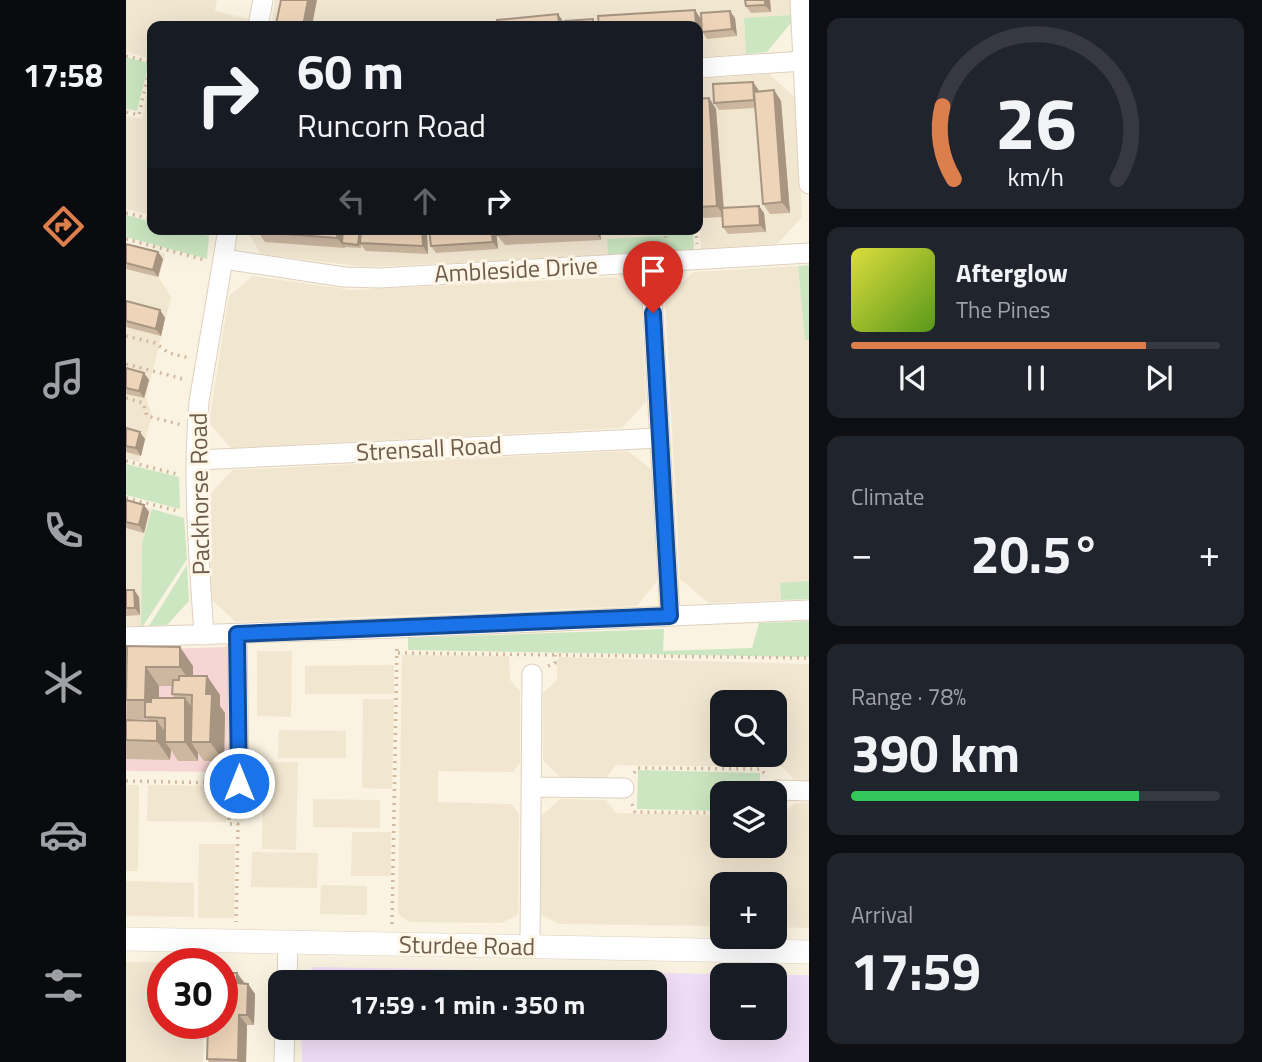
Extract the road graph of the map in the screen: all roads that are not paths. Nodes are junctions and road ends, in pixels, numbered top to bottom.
1 (263, 0) edge
2 (800, 0) edge
3 (259, 21) edge
4 (803, 61) junction
5 (703, 68) edge
6 (809, 184) edge
7 (227, 235) edge
8 (809, 253) edge
9 (223, 259) junction
10 (650, 263) junction
11 (660, 438) junction
12 (197, 469) junction
13 (809, 610) edge
14 (670, 616) junction
15 (237, 634) junction
16 (204, 635) junction
17 (126, 637) edge
18 (532, 674) dead end
19 (233, 783) road end
20 (531, 787) junction
21 (624, 788) road end
22 (787, 790) edge
23 (809, 791) edge
24 (126, 939) edge
25 (200, 941) junction
26 (288, 943) junction
27 (530, 947) junction
28 (200, 948) edge
29 (809, 952) edge
30 (287, 970) edge
31 (285, 1040) edge
32 (284, 1062) edge

1 - 3 street
2 - 4 street
4 - 5 street
4 - 6 street
7 - 9 street, Packhorse Road
8 - 10 street, Ambleside Drive
9 - 10 street, Ambleside Drive
9 - 12 street, Packhorse Road
10 - 11 street
11 - 12 street, Strensall Road
11 - 14 street
12 - 16 street, Packhorse Road
13 - 14 street
14 - 15 street
15 - 16 street
15 - 19 street
16 - 17 street
18 - 20 street
20 - 21 street
20 - 27 street
22 - 23 street
24 - 25 street, Sturdee Road
25 - 26 street, Sturdee Road
25 - 28 street
26 - 27 street, Sturdee Road
26 - 30 street
27 - 29 street, Sturdee Road
31 - 32 street

